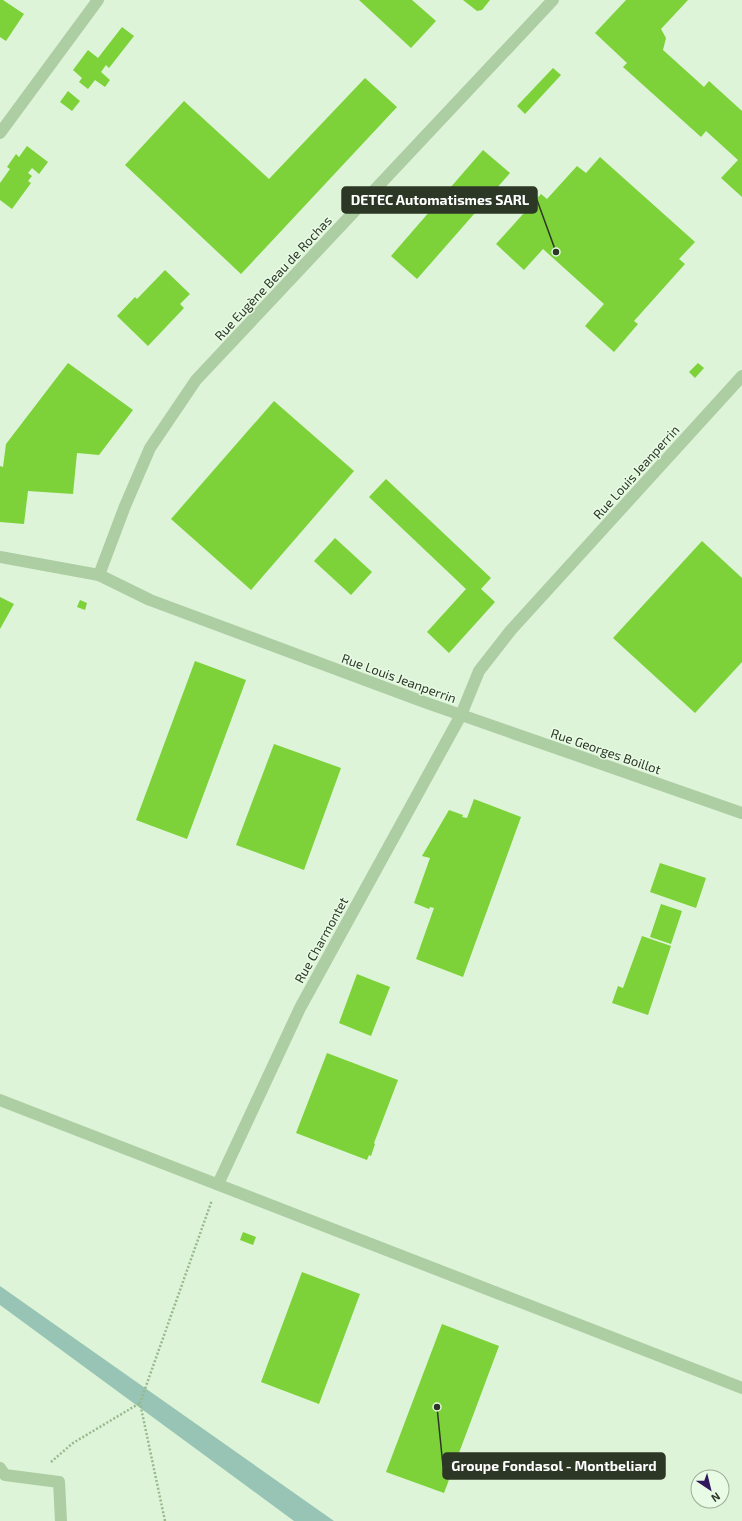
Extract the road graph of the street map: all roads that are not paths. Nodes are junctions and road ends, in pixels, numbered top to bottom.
1 (98, 0) edge
2 (553, 0) edge
3 (0, 133) edge
4 (742, 376) edge
5 (0, 557) edge
6 (99, 575) junction
7 (461, 715) junction
8 (742, 814) edge
9 (0, 1100) edge
10 (218, 1184) junction
11 (742, 1388) edge
12 (0, 1468) edge
13 (61, 1521) edge

1 - 3 street
2 - 6 street, Rue Eugène Beau de Rochas
4 - 7 street, Rue Louis Jeanperrin
5 - 6 street, Rue Louis Jeanperrin
6 - 7 street, Rue Louis Jeanperrin
7 - 8 street, Rue Georges Boillot
7 - 10 street, Rue Charmontet
9 - 10 street
10 - 11 street
12 - 13 street

